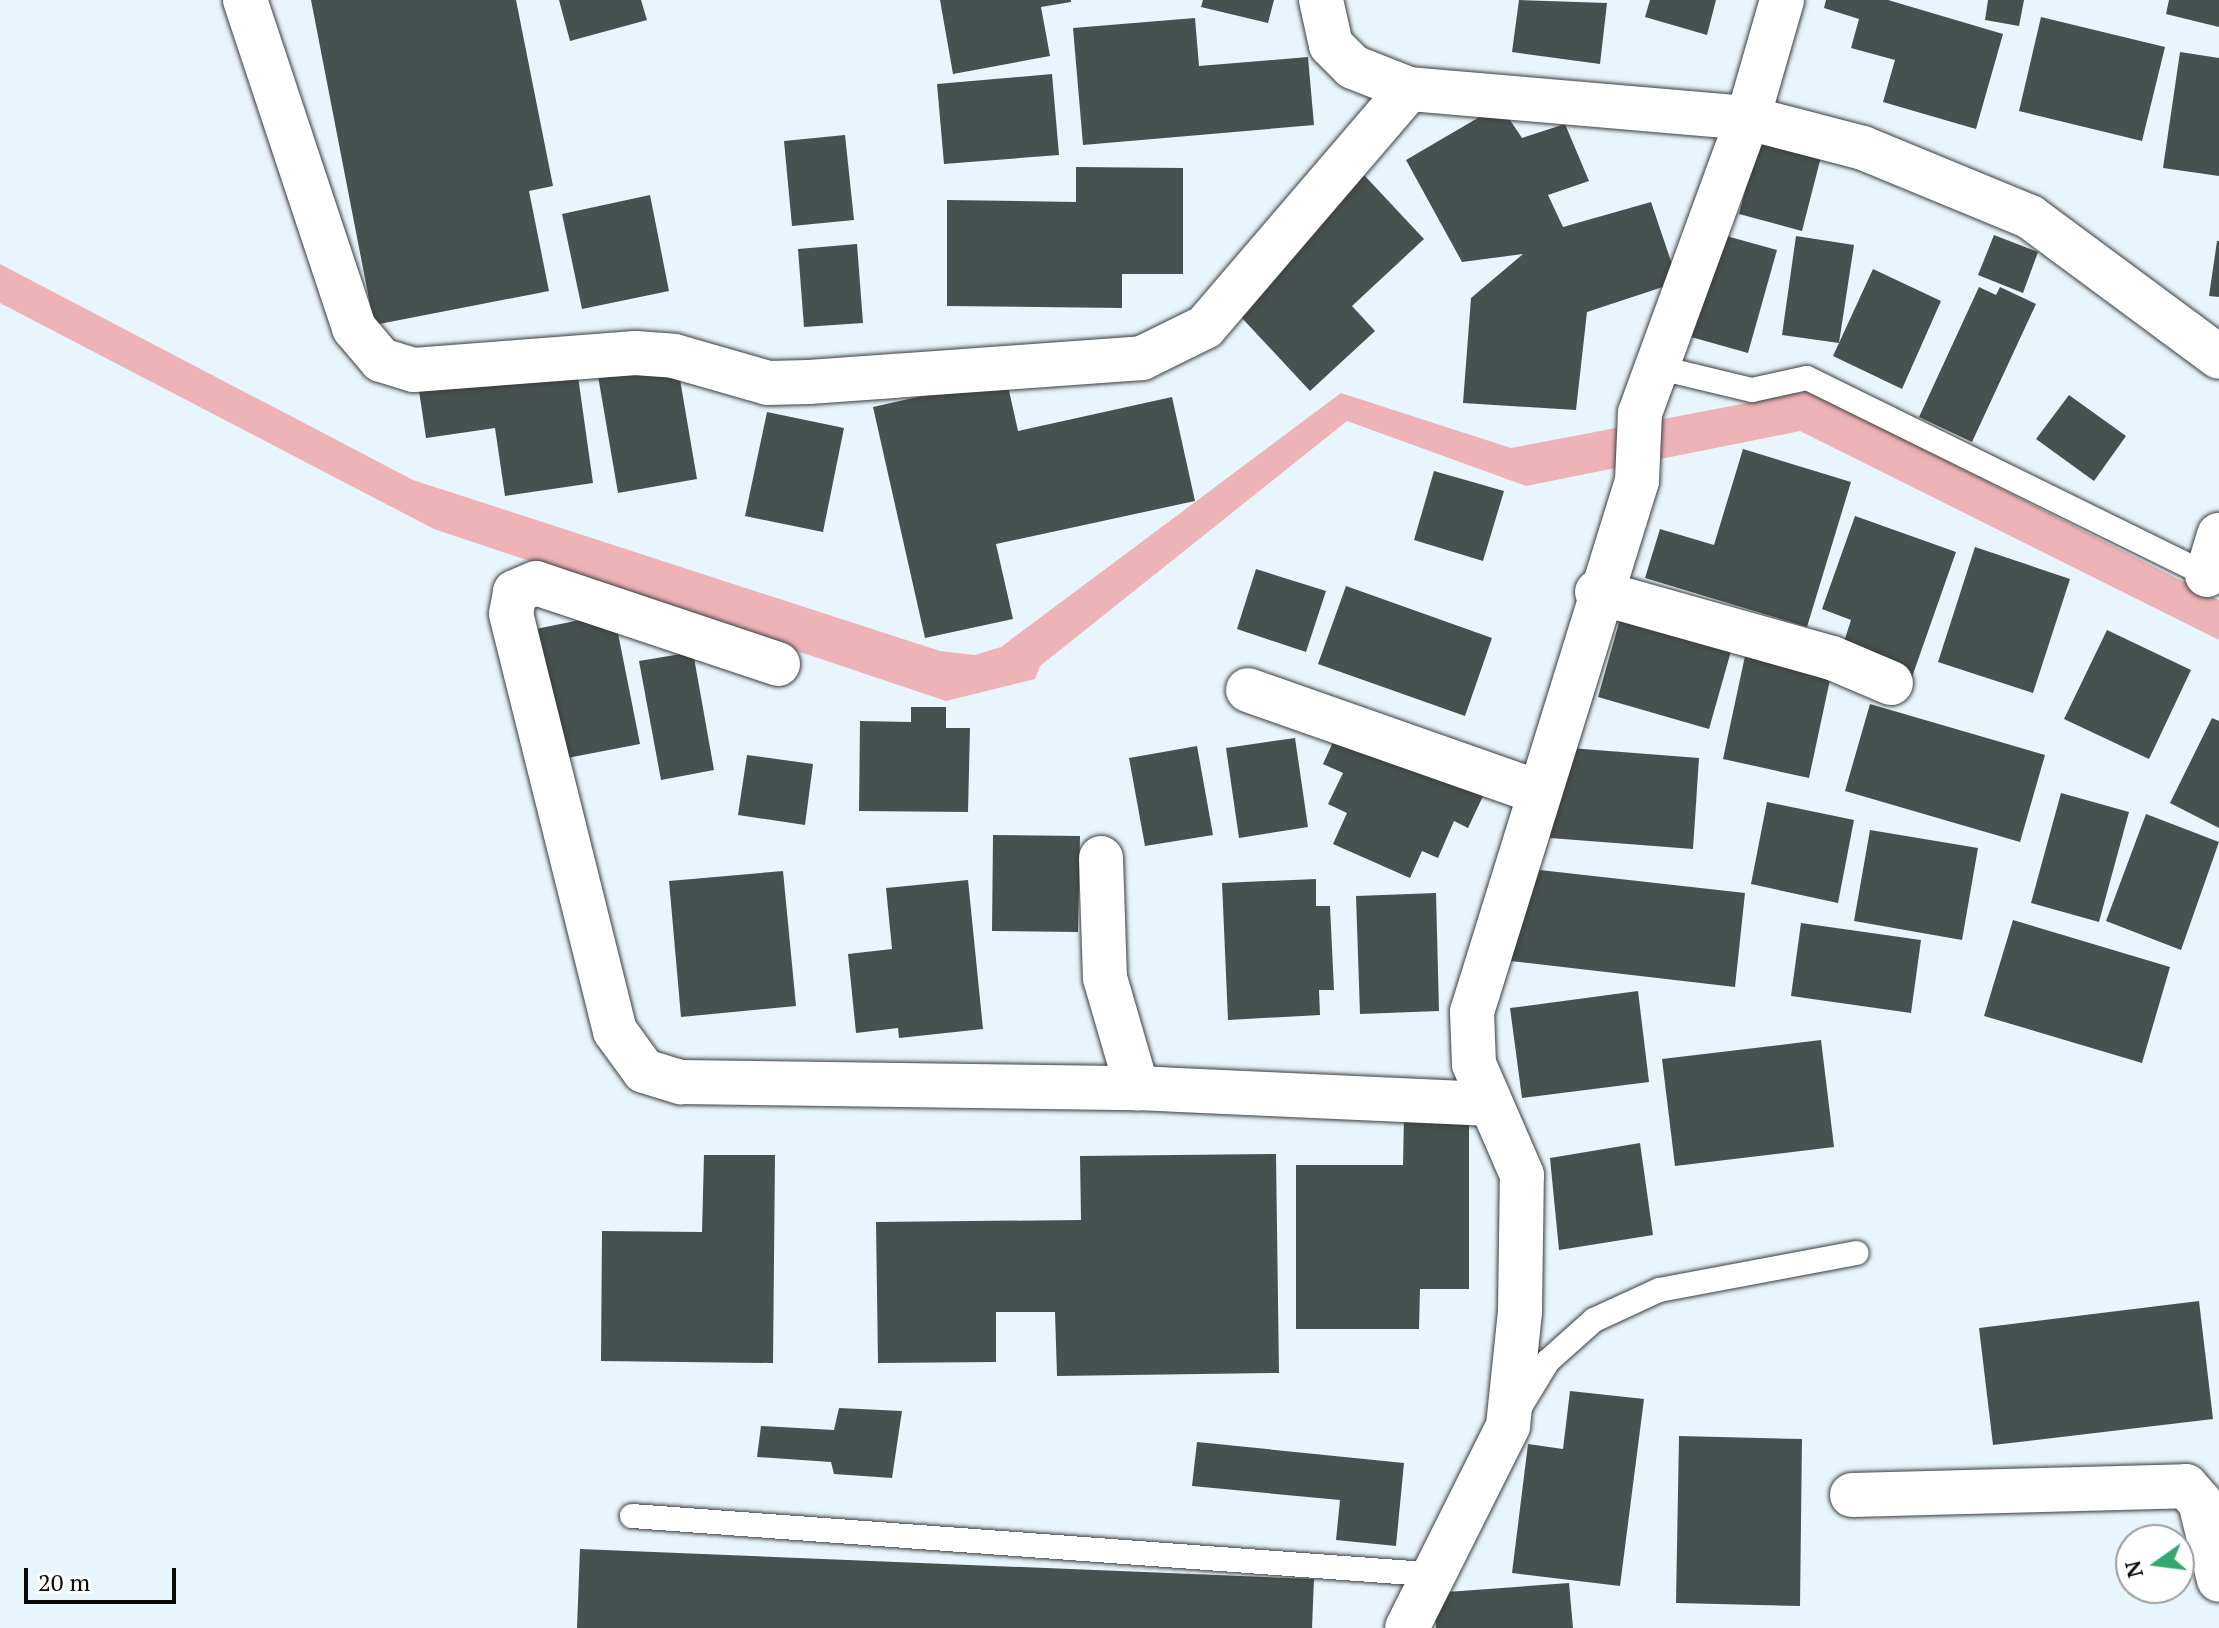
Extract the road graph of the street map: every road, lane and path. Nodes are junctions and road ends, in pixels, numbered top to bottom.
1 (245, 0) edge
2 (1321, 0) edge
3 (1782, 0) edge
4 (1409, 89) junction
5 (1748, 118) junction
6 (2219, 357) edge
7 (1656, 367) junction
8 (2215, 564) edge
9 (1597, 592) junction
10 (778, 664) dead end
11 (1891, 683) dead end
12 (1248, 690) dead end
13 (1538, 792) junction
14 (1101, 858) dead end
15 (1137, 1088) junction
16 (1487, 1104) junction
17 (1857, 1253) dead end
18 (1508, 1426) junction
19 (1852, 1495) dead end
20 (632, 1516) dead end
21 (1440, 1575) junction
22 (2219, 1580) edge
23 (1407, 1628) edge

1 - 4 street
2 - 4 street
3 - 5 street
4 - 5 street
5 - 6 street
5 - 7 street
7 - 8 lane
7 - 9 street
9 - 11 street
9 - 13 street
10 - 15 street
12 - 13 street
13 - 16 street
14 - 15 street
15 - 16 street
16 - 18 street
17 - 18 lane
18 - 21 street
19 - 22 street
20 - 21 lane
21 - 23 street

